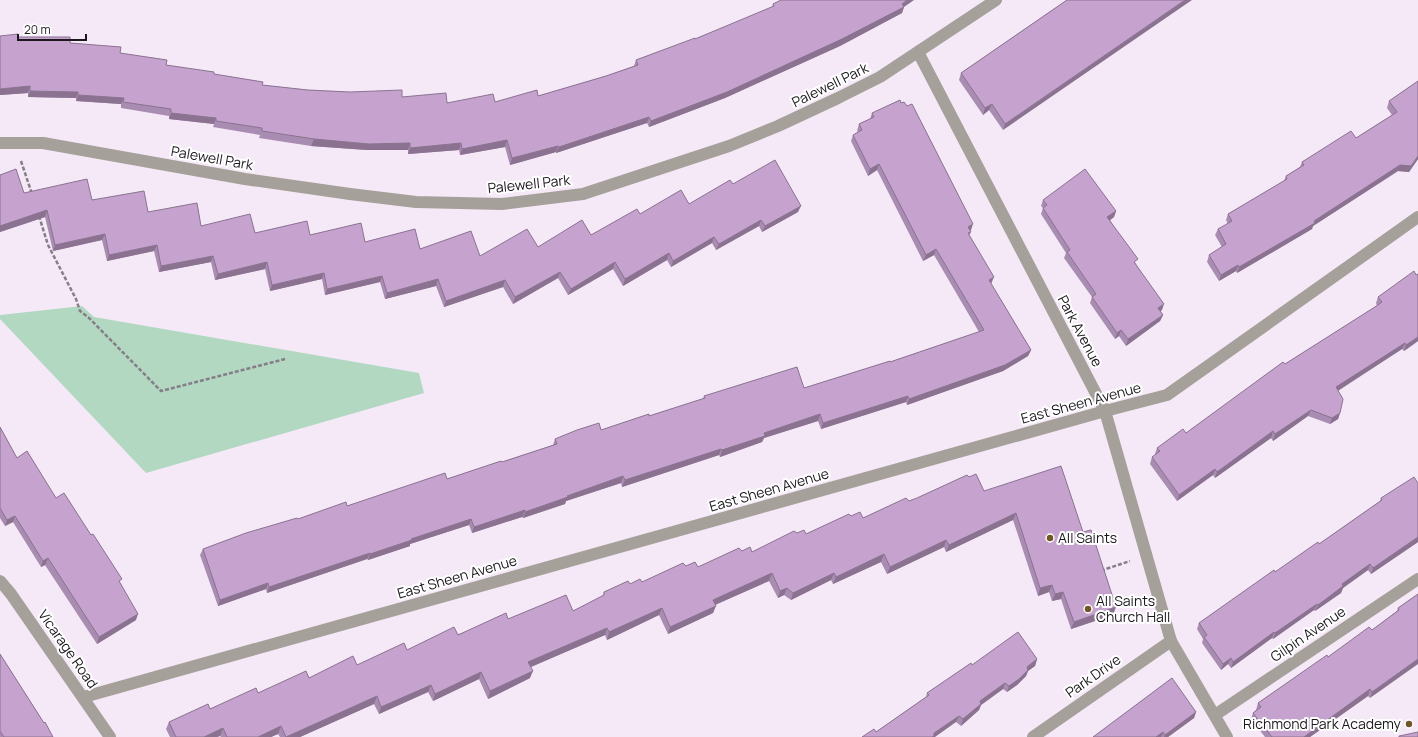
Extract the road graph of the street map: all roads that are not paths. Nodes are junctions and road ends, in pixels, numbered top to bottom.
1 (996, 0) edge
2 (918, 52) junction
3 (0, 143) edge
4 (1418, 217) edge
5 (1105, 411) junction
6 (1418, 579) edge
7 (0, 581) edge
8 (1171, 641) junction
9 (84, 697) junction
10 (1215, 714) junction
11 (110, 737) edge
12 (1033, 737) edge
13 (1227, 737) edge

1 - 2 street, Palewell Park
2 - 3 street, Palewell Park
2 - 5 street, Park Avenue
4 - 5 street, East Sheen Avenue
5 - 8 street, Park Avenue
5 - 9 street, East Sheen Avenue
6 - 10 street, Gilpin Avenue
7 - 9 street, Vicarage Road
8 - 10 street, Park Avenue
8 - 12 street, Park Drive
9 - 11 street, Vicarage Road
10 - 13 street, Park Avenue

